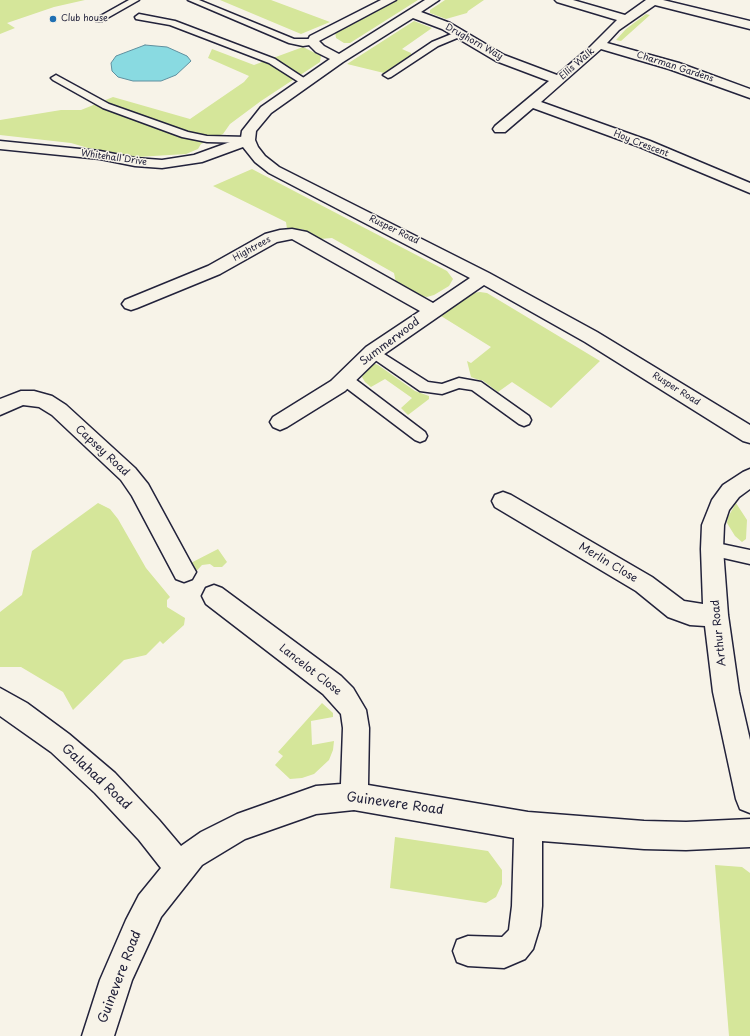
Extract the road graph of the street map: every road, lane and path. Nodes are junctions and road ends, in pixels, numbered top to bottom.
1 (135, 0) edge
2 (192, 0) edge
3 (390, 0) edge
4 (432, 0) edge
5 (561, 0) edge
6 (653, 0) edge
7 (412, 13) junction
8 (139, 17) dead end
9 (99, 19) dead end
10 (626, 19) junction
11 (750, 25) edge
12 (459, 34) junction
13 (313, 42) junction
14 (599, 45) junction
15 (339, 59) junction
16 (388, 75) dead end
17 (56, 78) dead end
18 (559, 80) junction
19 (305, 82) junction
20 (750, 94) edge
21 (531, 103) junction
22 (500, 129) dead end
23 (248, 140) junction
24 (0, 145) edge
25 (750, 188) edge
26 (483, 277) junction
27 (132, 304) dead end
28 (432, 310) junction
29 (373, 352) junction
30 (346, 380) junction
31 (0, 408) edge
32 (524, 420) dead end
33 (280, 422) dead end
34 (750, 435) edge
35 (420, 436) dead end
36 (750, 478) edge
37 (503, 501) dead end
38 (712, 549) junction
39 (750, 557) edge
40 (184, 572) dead end
41 (214, 596) dead end
42 (716, 615) junction
43 (0, 700) edge
44 (354, 796) junction
45 (750, 799) edge
46 (528, 826) junction
47 (750, 833) edge
48 (180, 868) junction
49 (468, 952) dead end
50 (98, 1036) edge

1 - 9 lane
2 - 13 lane
3 - 13 street
4 - 7 street
5 - 10 street
6 - 10 street, Ellis Walk
6 - 11 street
7 - 12 street, Drughorn Way
7 - 15 street
8 - 19 lane
10 - 14 street, Ellis Walk
12 - 16 lane
12 - 18 street, Drughorn Way
13 - 15 street
14 - 18 street, Ellis Walk
14 - 20 street, Charman Gardens
15 - 19 street
17 - 23 lane
18 - 21 street, Ellis Walk
19 - 23 street
21 - 22 street, Ellis Walk
21 - 25 street, Hoy Crescent
23 - 24 street, Whitehall Drive
23 - 26 street, Rusper Road
26 - 28 street, Summerwood
26 - 34 street, Rusper Road
27 - 28 street, Hightrees
28 - 29 street, Summerwood
29 - 30 street, Summerwood
29 - 32 lane
30 - 33 street, Summerwood
30 - 35 lane
31 - 40 street, Capsey Road
36 - 38 street, Arthur Road
37 - 42 street, Merlin Close
38 - 39 lane
38 - 42 street, Arthur Road
41 - 44 street, Lancelot Close
42 - 45 street, Arthur Road
43 - 48 street, Galahad Road
44 - 46 street, Guinevere Road
44 - 48 street, Guinevere Road
46 - 47 street, Guinevere Road
46 - 49 street
48 - 50 street, Guinevere Road

